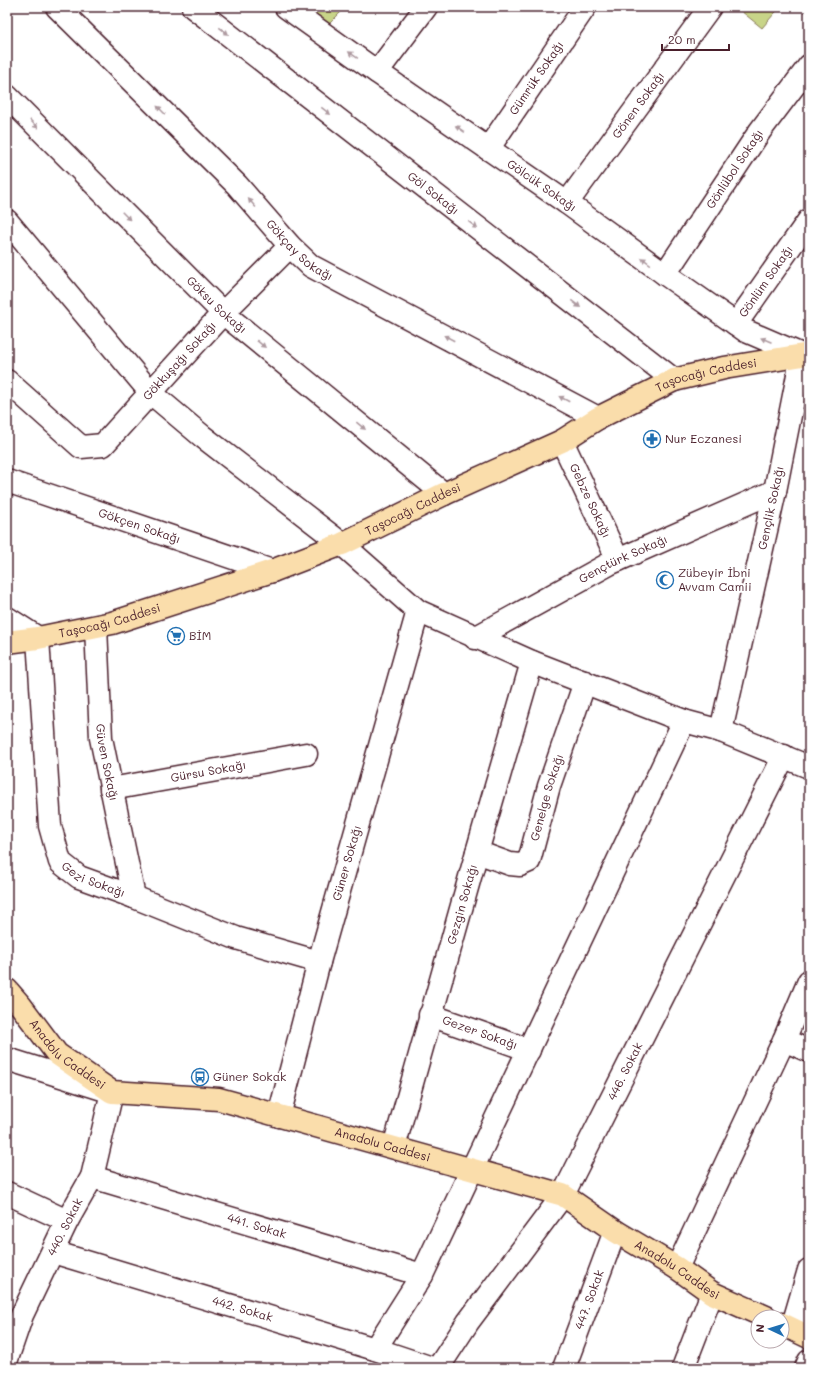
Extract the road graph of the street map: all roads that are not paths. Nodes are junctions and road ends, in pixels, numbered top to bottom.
1 (57, 7) edge
2 (193, 7) edge
3 (286, 7) edge
4 (426, 7) edge
5 (585, 7) edge
6 (710, 7) edge
7 (809, 66) edge
8 (377, 72) junction
9 (7, 96) edge
10 (488, 148) junction
11 (567, 203) junction
12 (809, 220) edge
13 (7, 221) edge
14 (290, 246) junction
15 (665, 274) junction
16 (223, 313) junction
17 (736, 324) junction
18 (806, 355) edge
19 (674, 380) junction
20 (7, 381) edge
21 (151, 393) junction
22 (598, 418) junction
23 (562, 441) junction
24 (7, 481) edge
25 (775, 491) junction
26 (444, 494) junction
27 (342, 544) junction
28 (618, 560) junction
29 (272, 571) junction
30 (418, 611) junction
31 (7, 618) edge
32 (96, 626) junction
33 (38, 638) junction
34 (475, 638) junction
35 (7, 642) edge
36 (532, 662) junction
37 (585, 682) junction
38 (684, 721) junction
39 (721, 731) junction
40 (306, 754) dead end
41 (784, 756) junction
42 (809, 767) edge
43 (111, 789) junction
44 (477, 852) junction
45 (134, 896) junction
46 (319, 962) junction
47 (809, 981) edge
48 (7, 990) edge
49 (430, 1015) junction
50 (784, 1040) junction
51 (529, 1050) junction
52 (809, 1051) edge
53 (7, 1060) edge
54 (112, 1092) junction
55 (279, 1116) junction
56 (394, 1147) junction
57 (472, 1169) junction
58 (92, 1177) junction
59 (7, 1193) edge
60 (563, 1195) junction
61 (67, 1221) junction
62 (615, 1231) junction
63 (52, 1252) junction
64 (678, 1268) junction
65 (809, 1270) edge
66 (422, 1275) junction
67 (712, 1293) junction
68 (750, 1310) edge
69 (15, 1313) edge
70 (794, 1330) edge
71 (375, 1349) junction
72 (7, 1359) edge
73 (809, 1361) edge
74 (7, 1364) edge
75 (19, 1368) edge
76 (432, 1368) edge
77 (438, 1368) edge
78 (564, 1368) edge
79 (683, 1368) edge
80 (806, 1368) edge

14 -> 1 street, Gökçay Sokağı
2 -> 19 street, Göl Sokağı
8 -> 3 street, Gölcük Sokağı
4 - 8 street
5 - 10 street, Gümrük Sokağı
6 - 11 street, Gönen Sokağı
7 - 15 street, Gönlübol Sokağı
10 -> 8 street, Gölcük Sokağı
9 -> 16 street, Göksu Sokağı
10 - 11 street, Gölcük Sokağı
15 -> 11 street, Gölcük Sokağı
12 - 17 street, Gönlüm Sokağı
13 - 21 street
14 - 16 street, Gökkuşağı Sokağı
22 -> 14 street, Gökçay Sokağı
15 - 17 street, Gölcük Sokağı
16 - 21 street, Gökkuşağı Sokağı
16 -> 26 street, Göksu Sokağı
18 -> 17 street, Gölcük Sokağı
18 - 19 main road, Taşocağı Caddesi
18 - 25 street, Gençlik Sokağı
19 - 22 main road, Taşocağı Caddesi
20 - 21 street, Gökkuşağı Sokağı
21 - 27 street
22 - 23 main road, Taşocağı Caddesi
23 - 26 main road, Taşocağı Caddesi
23 - 28 street, Gebze Sokağı
24 - 29 street, Gökçen Sokağı
25 - 28 street, Gençtürk Sokağı
25 - 39 street, Gençlik Sokağı
26 - 27 main road, Taşocağı Caddesi
27 - 29 main road, Taşocağı Caddesi
27 - 30 street
28 - 34 street, Gençtürk Sokağı
29 - 32 main road, Taşocağı Caddesi
30 - 34 street
30 - 46 street, Güner Sokağı
31 - 33 street
32 - 33 main road, Taşocağı Caddesi
32 - 43 street, Güven Sokağı
33 - 35 main road, Taşocağı Caddesi
33 - 45 street, Gezi Sokağı
34 - 36 street
36 - 37 street
36 - 44 street, Gezgin Sokağı
37 - 38 street
37 - 44 street, Genelge Sokağı
38 - 39 street
38 - 51 street
39 - 41 street
40 - 43 street, Gürsu Sokağı
41 - 42 street
41 - 60 street, 446. Sokak
43 - 45 street, Güven Sokağı
44 - 49 street, Gezgin Sokağı
45 - 46 street, Gezi Sokağı
46 - 55 street, Güner Sokağı
47 - 50 street
48 - 54 main road, Anadolu Caddesi
49 - 51 street, Gezer Sokağı
49 - 56 street, Gezgin Sokağı
50 - 52 street
50 - 64 street
51 - 57 street
53 - 54 street
54 - 55 main road, Anadolu Caddesi
54 - 58 street, 440. Sokak
55 - 56 main road, Anadolu Caddesi
56 - 57 main road, Anadolu Caddesi
57 - 60 main road, Anadolu Caddesi
57 - 66 street
58 - 61 street, 440. Sokak
58 - 66 street, 441. Sokak
59 - 61 street
60 - 62 main road, Anadolu Caddesi
60 - 77 street, 446. Sokak
61 - 63 street, 440. Sokak
62 - 64 main road, Anadolu Caddesi
62 - 78 street, 447. Sokak
63 - 69 street, 440. Sokak
63 - 71 street, 442. Sokak
64 - 67 main road, Anadolu Caddesi
65 - 70 street
66 - 71 street
67 - 68 main road, Anadolu Caddesi
67 - 79 street
69 - 72 street, 440. Sokak
71 - 76 street, 442. Sokak
73 - 80 street
74 - 75 street

